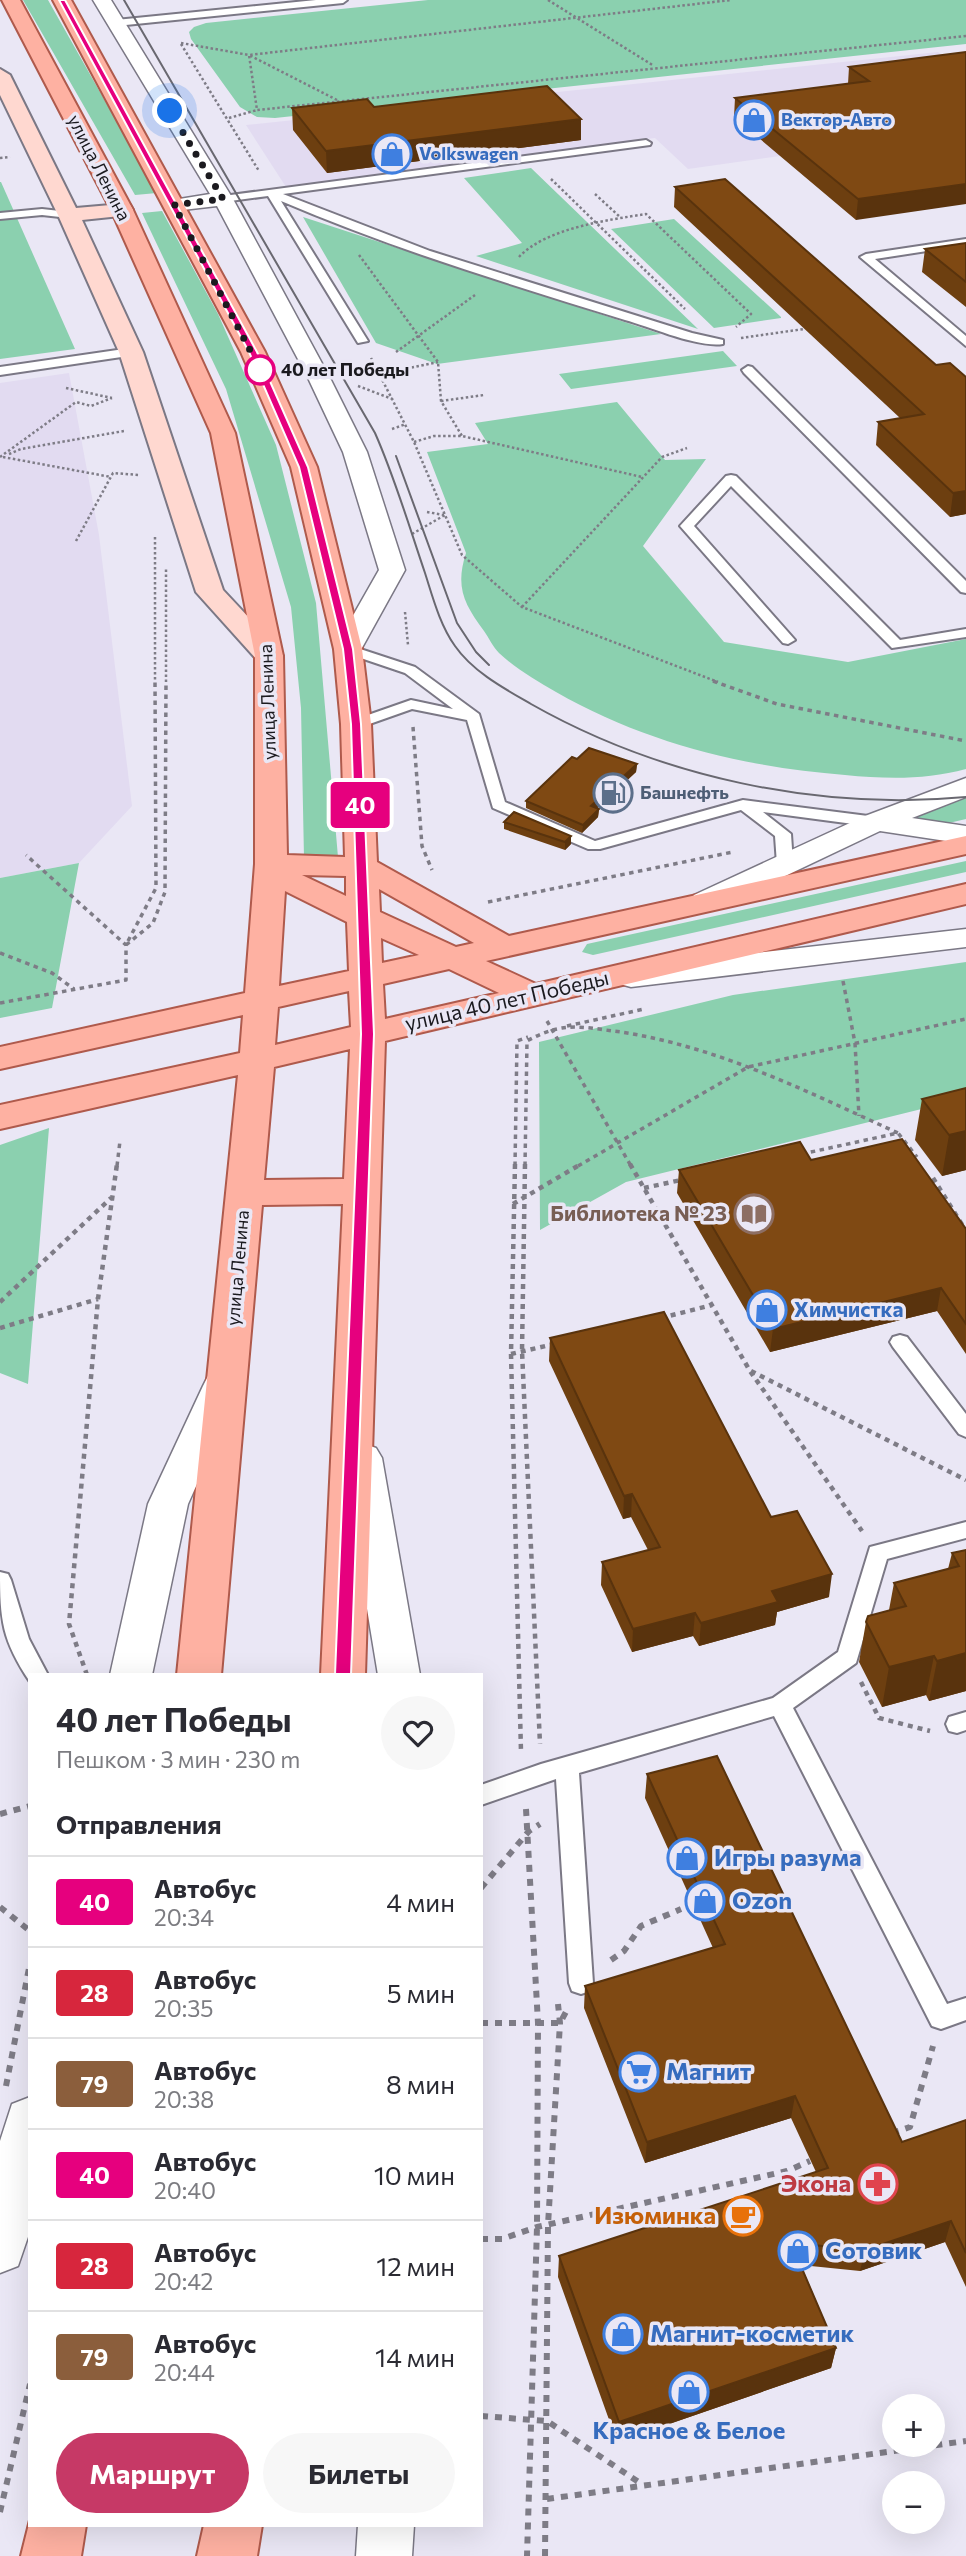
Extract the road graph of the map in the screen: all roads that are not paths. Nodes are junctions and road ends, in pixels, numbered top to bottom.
1 (11, 0) edge
2 (62, 0) edge
3 (102, 0) edge
4 (343, 0) edge
5 (116, 23) junction
6 (0, 75) edge
7 (646, 143) dead end
8 (271, 193) junction
9 (223, 199) junction
10 (174, 205) junction
11 (122, 210) junction
12 (69, 215) junction
13 (0, 216) edge
14 (966, 242) edge
15 (362, 341) dead end
16 (719, 342) road end
17 (966, 342) edge
18 (131, 352) junction
19 (748, 370) dead end
20 (0, 371) edge
21 (966, 589) edge
22 (966, 633) edge
23 (788, 639) dead end
24 (348, 649) junction
25 (270, 656) junction
26 (474, 717) junction
27 (356, 724) junction
28 (966, 787) edge
29 (743, 805) junction
30 (876, 822) junction
31 (966, 835) edge
32 (966, 845) edge
33 (784, 853) junction
34 (271, 867) junction
35 (363, 867) junction
36 (966, 894) edge
37 (705, 902) junction
38 (365, 918) junction
39 (565, 933) junction
40 (966, 938) edge
41 (503, 946) junction
42 (450, 958) junction
43 (366, 976) junction
44 (596, 980) junction
45 (532, 995) junction
46 (262, 1000) junction
47 (368, 1034) junction
48 (0, 1058) edge
49 (257, 1060) junction
50 (2, 1112) edge
51 (361, 1191) junction
52 (244, 1193) junction
53 (900, 1342) dead end
54 (229, 1373) junction
55 (354, 1415) junction
56 (966, 1429) edge
57 (966, 1530) edge
58 (0, 1580) edge
59 (36, 1673) edge
60 (131, 1673) edge
61 (199, 1673) edge
62 (343, 1673) edge
63 (399, 1673) edge
64 (780, 1705) junction
65 (567, 1768) junction
66 (483, 1794) edge
67 (581, 1983) dead end
68 (966, 2009) edge
69 (17, 2106) edge
70 (2, 2234) edge
71 (57, 2527) edge
72 (233, 2527) edge
73 (386, 2527) edge
74 (51, 2556) edge
75 (227, 2556) edge
76 (384, 2556) edge

1 - 11 main road, улица Ленина
2 - 10 main road
3 - 5 street
4 - 5 lane
5 - 9 street
6 - 12 street
7 - 8 lane
8 - 9 lane
8 - 15 lane
8 - 16 lane
9 - 10 street
9 - 24 street
10 - 11 main road
10 - 24 main road
11 - 12 street
11 - 25 main road, улица Ленина
12 - 13 lane
12 - 18 street
14 - 17 lane
18 - 20 lane
18 - 25 street
19 - 21 lane
22 - 23 lane
24 - 26 lane
24 - 27 main road
25 - 34 main road, улица Ленина
26 - 27 lane
26 - 29 lane
27 - 35 main road
28 - 30 street
29 - 30 lane
29 - 33 lane
30 - 31 street
30 - 33 street
32 - 37 main road
33 - 37 street
34 - 35 main road
34 - 38 main road
34 - 46 main road, улица Ленина
35 - 38 main road
35 - 41 main road
36 - 44 main road, улица 40 лет Победы
37 - 39 main road
38 - 42 main road
38 - 43 main road
39 - 41 main road
39 - 44 main road
40 - 44 street
41 - 42 main road
42 - 43 main road
42 - 45 main road
43 - 46 main road
43 - 47 main road
44 - 45 main road, улица 40 лет Победы
45 - 47 main road, улица 40 лет Победы
46 - 48 main road
46 - 49 main road, улица Ленина
47 - 49 main road, улица 40 лет Победы
47 - 51 main road
49 - 50 main road, улица 40 лет Победы
49 - 52 main road, улица Ленина
51 - 52 main road
51 - 55 main road
52 - 54 main road, улица Ленина
53 - 56 lane
54 - 60 street, улица Ленина
54 - 61 main road, улица Ленина
55 - 62 main road
55 - 63 street
57 - 64 lane
58 - 59 lane
64 - 65 lane
64 - 68 lane
65 - 66 lane
65 - 67 lane
69 - 70 street
71 - 74 main road
72 - 75 main road
73 - 76 street

